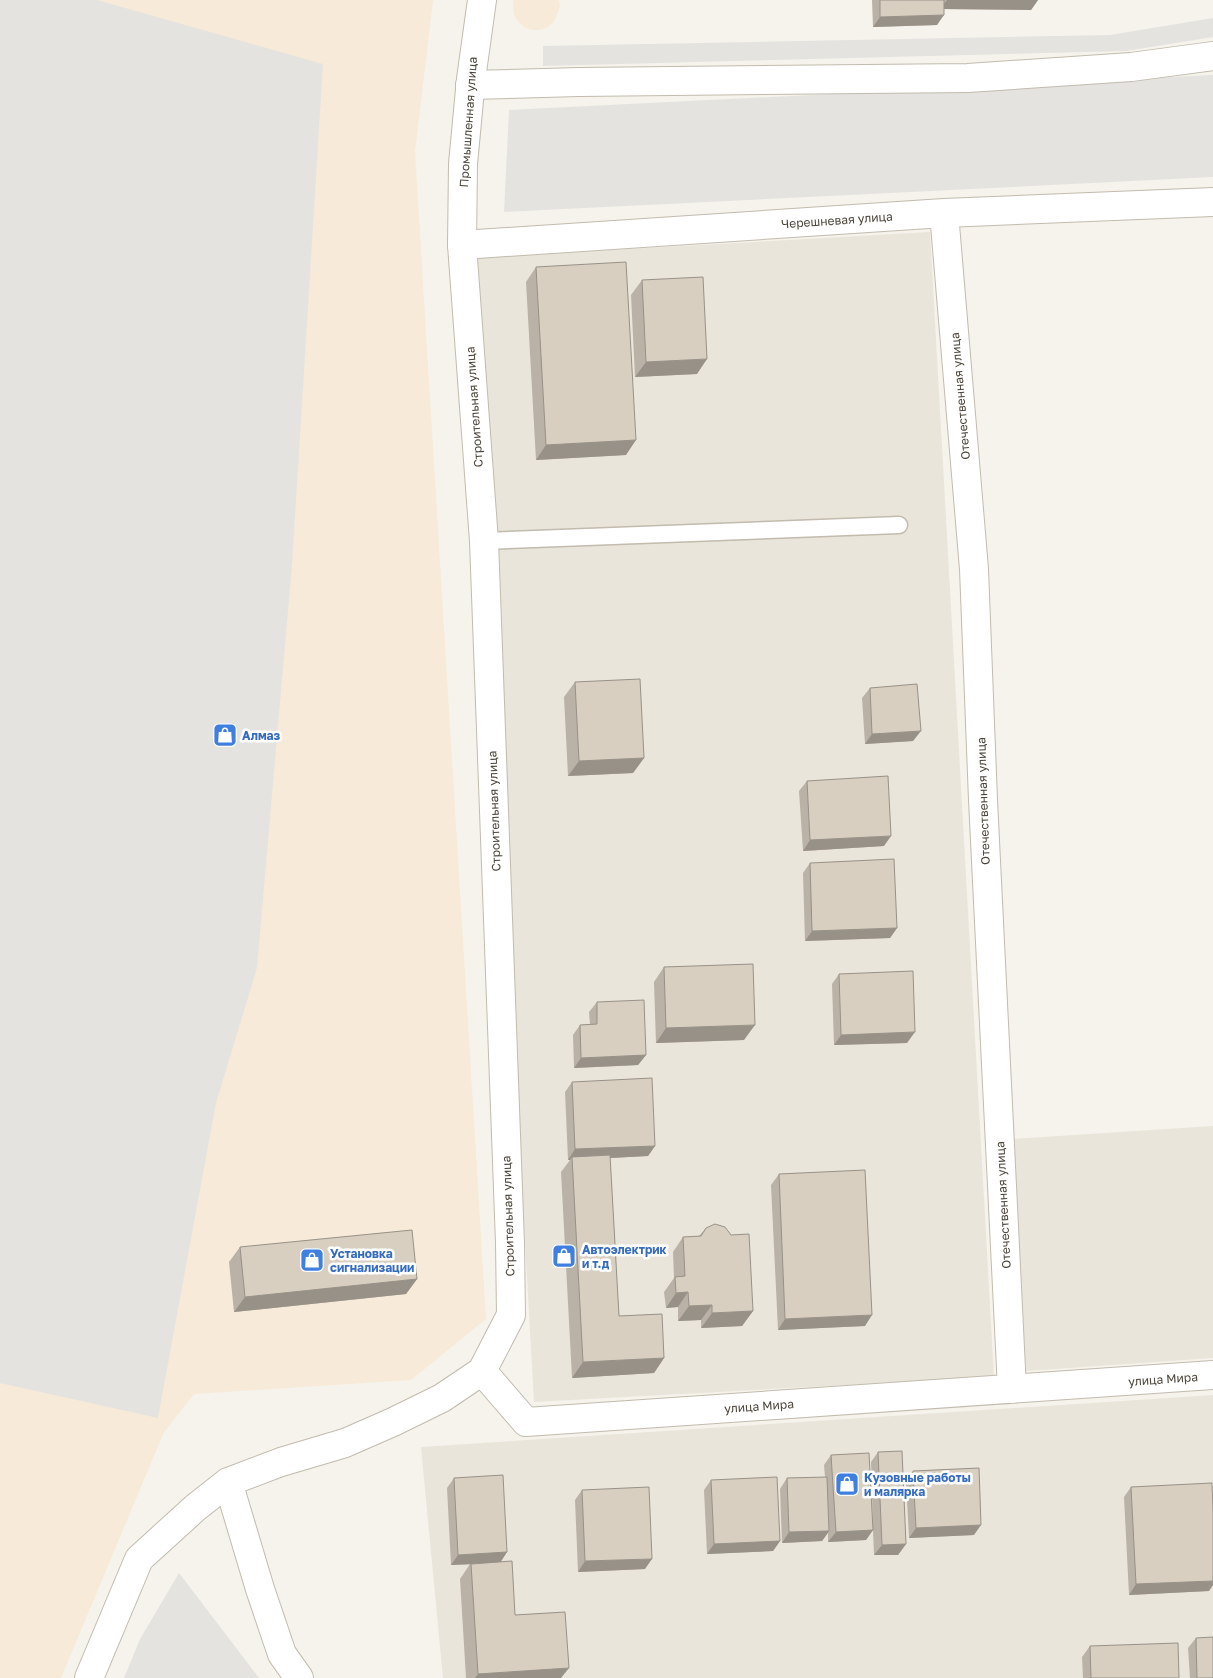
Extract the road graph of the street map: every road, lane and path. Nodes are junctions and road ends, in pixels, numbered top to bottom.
1 (482, 0) edge
2 (1213, 56) edge
3 (470, 85) junction
4 (1213, 202) edge
5 (944, 213) junction
6 (462, 245) junction
7 (899, 524) dead end
8 (484, 540) junction
9 (482, 1371) junction
10 (1213, 1375) edge
11 (1012, 1389) junction
12 (228, 1482) junction
13 (89, 1678) edge
14 (299, 1678) edge

1 - 3 street, Промышленная улица
2 - 3 street
3 - 6 street, Промышленная улица
4 - 5 street, Черешневая улица
5 - 6 street, Черешневая улица
5 - 11 street, Отечественная улица
6 - 8 street, Строительная улица
7 - 8 lane
8 - 9 street, Строительная улица
9 - 11 street, улица Мира
9 - 12 street
10 - 11 street, улица Мира
12 - 13 street
12 - 14 street

